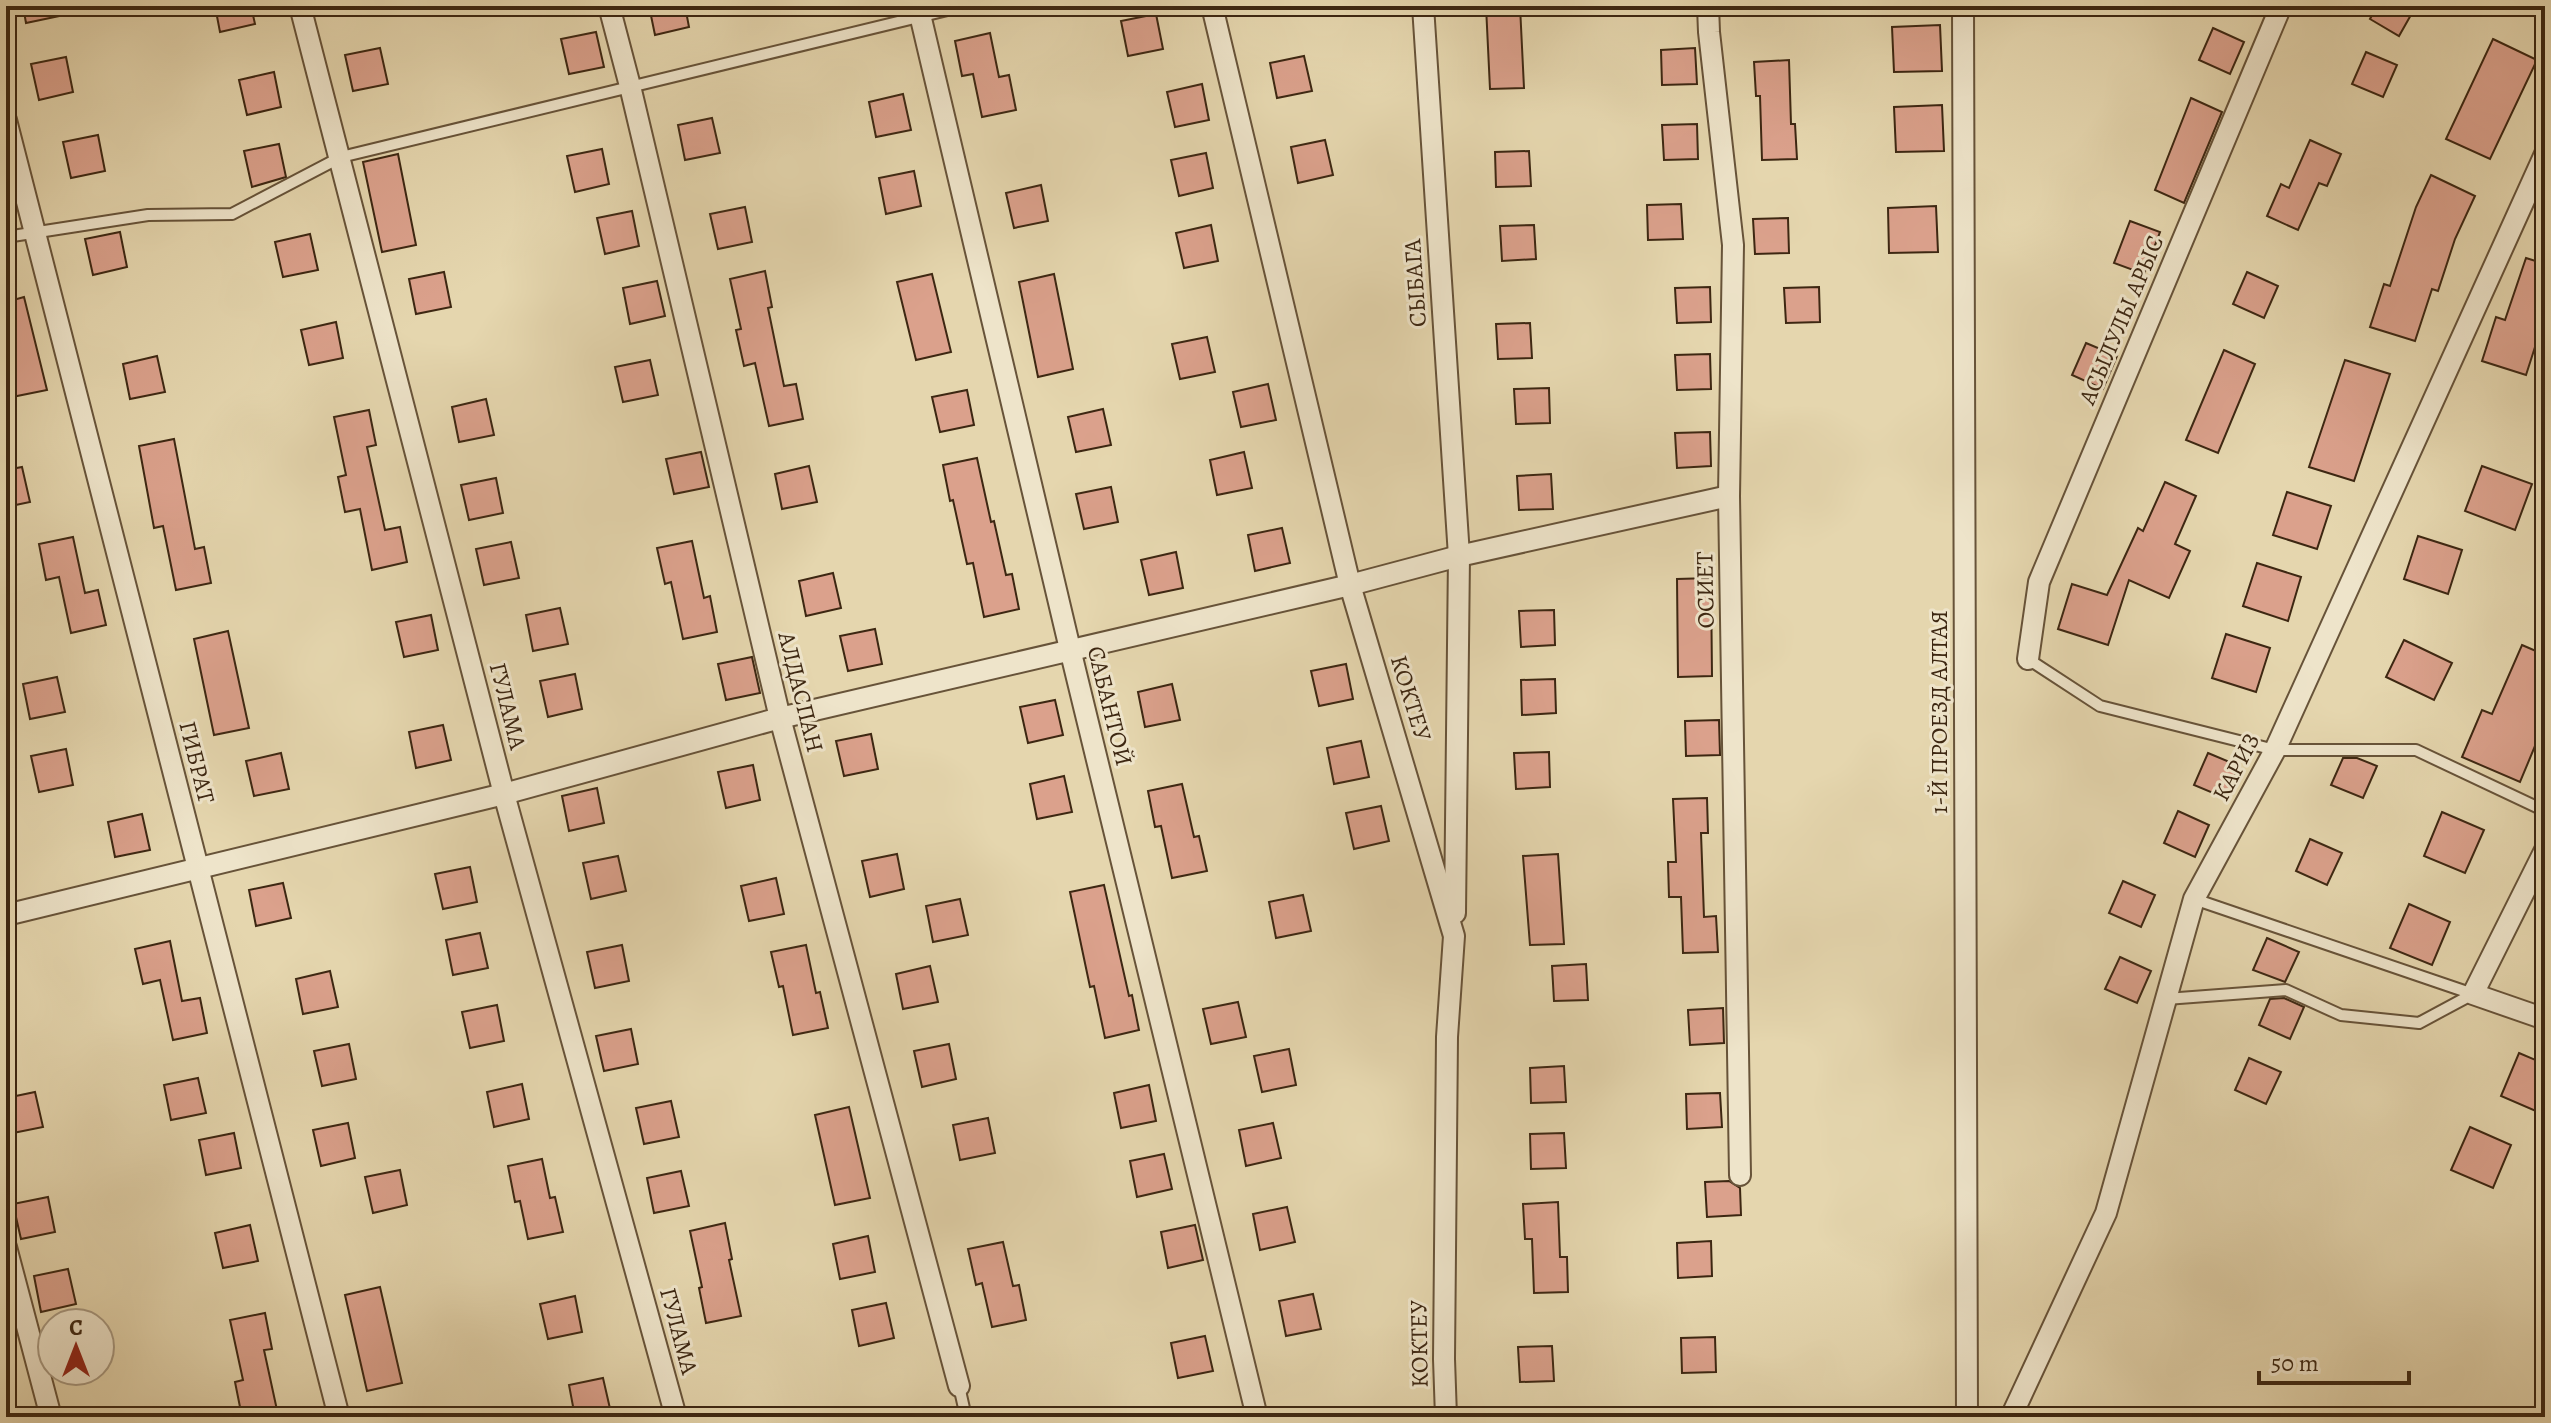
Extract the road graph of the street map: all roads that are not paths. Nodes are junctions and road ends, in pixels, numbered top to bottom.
1 (300, 6) edge
2 (609, 6) edge
3 (964, 6) edge
4 (1212, 6) edge
5 (1423, 6) edge
6 (1708, 6) edge
7 (1963, 6) edge
8 (2281, 6) edge
9 (920, 12) edge
10 (630, 86) junction
11 (6, 120) edge
12 (2545, 154) edge
13 (341, 157) junction
14 (33, 231) junction
15 (6, 237) edge
16 (1729, 496) junction
17 (1459, 556) junction
18 (1350, 585) junction
19 (1070, 649) junction
20 (2028, 659) joint
21 (780, 718) junction
22 (2275, 750) junction
23 (504, 794) junction
24 (2545, 811) edge
25 (2545, 850) edge
26 (198, 868) junction
27 (2194, 899) junction
28 (6, 915) edge
29 (1454, 936) junction
30 (2473, 994) junction
31 (2166, 999) junction
32 (2545, 1019) edge
33 (1740, 1175) dead end
34 (6, 1247) edge
35 (959, 1386) joint
36 (51, 1417) edge
37 (339, 1417) edge
38 (676, 1417) edge
39 (966, 1417) edge
40 (1257, 1417) edge
41 (1446, 1417) edge
42 (1967, 1417) edge
43 (2011, 1417) edge

1 - 13 street, ГУЛАМА
2 - 10 street, АЛДАСПАН
3 - 9 lane
4 - 18 street, КОКТЕУ
5 - 17 street, СЫБАГА
6 - 16 street, ОСИЕТ
7 - 42 street, 1-Й ПРОЕЗД АЛТАЯ
8 - 20 street, АСЫЛУЛЫ АРЫС
9 - 10 lane
9 - 19 street, САБАНТОЙ
10 - 13 lane
10 - 21 street, АЛДАСПАН
11 - 14 street, ГИБРАТ
12 - 22 street, КАРИЗ
13 - 14 lane
13 - 23 street, ГУЛАМА
14 - 15 lane
14 - 26 street, ГИБРАТ
16 - 17 street
16 - 33 street, ОСИЕТ
17 - 18 street
17 - 29 street, СЫБАГА
18 - 19 street
18 - 29 street, КОКТЕУ
19 - 21 street
19 - 40 street, САБАНТОЙ
20 - 22 lane
21 - 23 street
21 - 35 street, АЛДАСПАН
22 - 24 lane
22 - 27 street, КАРИЗ
23 - 26 street
23 - 38 street, ГУЛАМА
25 - 30 street
26 - 28 street
26 - 37 street, ГИБРАТ
27 - 30 lane
27 - 31 street, КАРИЗ
29 - 41 street, КОКТЕУ
30 - 31 lane
30 - 32 street
31 - 43 street, КАРИЗ
34 - 36 street
35 - 39 lane

